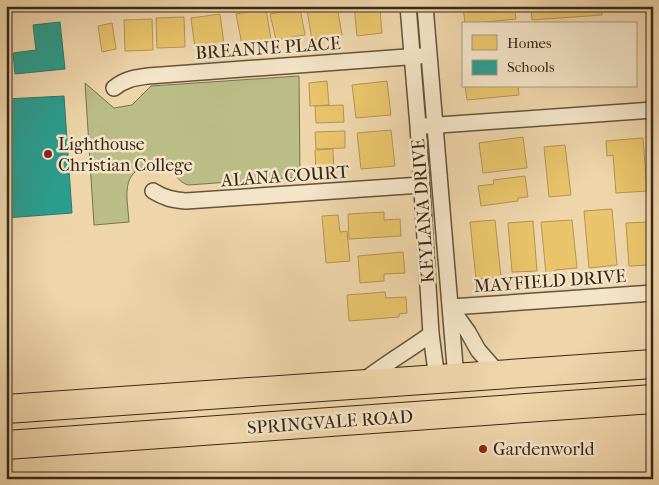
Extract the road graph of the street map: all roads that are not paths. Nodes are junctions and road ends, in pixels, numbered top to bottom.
1 (408, 6) edge
2 (425, 6) edge
3 (429, 55) junction
4 (412, 56) junction
5 (114, 88) dead end
6 (653, 110) edge
7 (435, 125) junction
8 (418, 126) junction
9 (421, 185) junction
10 (153, 191) dead end
11 (653, 293) edge
12 (450, 307) junction
13 (431, 334) junction
14 (653, 364) edge
15 (499, 374) junction
16 (447, 378) junction
17 (359, 384) junction
18 (653, 399) edge
19 (6, 409) edge
20 (450, 414) junction
21 (6, 445) edge

1 - 4 street, KEYLANA DRIVE
2 - 3 street, KEYLANA DRIVE
3 - 4 street, BREANNE PLACE
3 - 7 street, KEYLANA DRIVE
4 - 5 street, BREANNE PLACE
4 - 8 street, KEYLANA DRIVE
6 - 7 street
7 - 8 street
7 - 12 street, KEYLANA DRIVE
8 - 9 street, KEYLANA DRIVE
9 - 10 street, ALANA COURT
9 - 13 street, KEYLANA DRIVE
11 - 12 street, MAYFIELD DRIVE
12 - 15 street
12 - 16 street, KEYLANA DRIVE
13 - 16 street, KEYLANA DRIVE
13 - 17 street
14 - 15 highway, SPRINGVALE ROAD
15 - 16 highway, SPRINGVALE ROAD
16 - 17 highway, SPRINGVALE ROAD
16 - 20 highway, KEYLANA DRIVE
17 - 19 highway, SPRINGVALE ROAD
18 - 20 highway, SPRINGVALE ROAD
20 - 21 highway, SPRINGVALE ROAD

